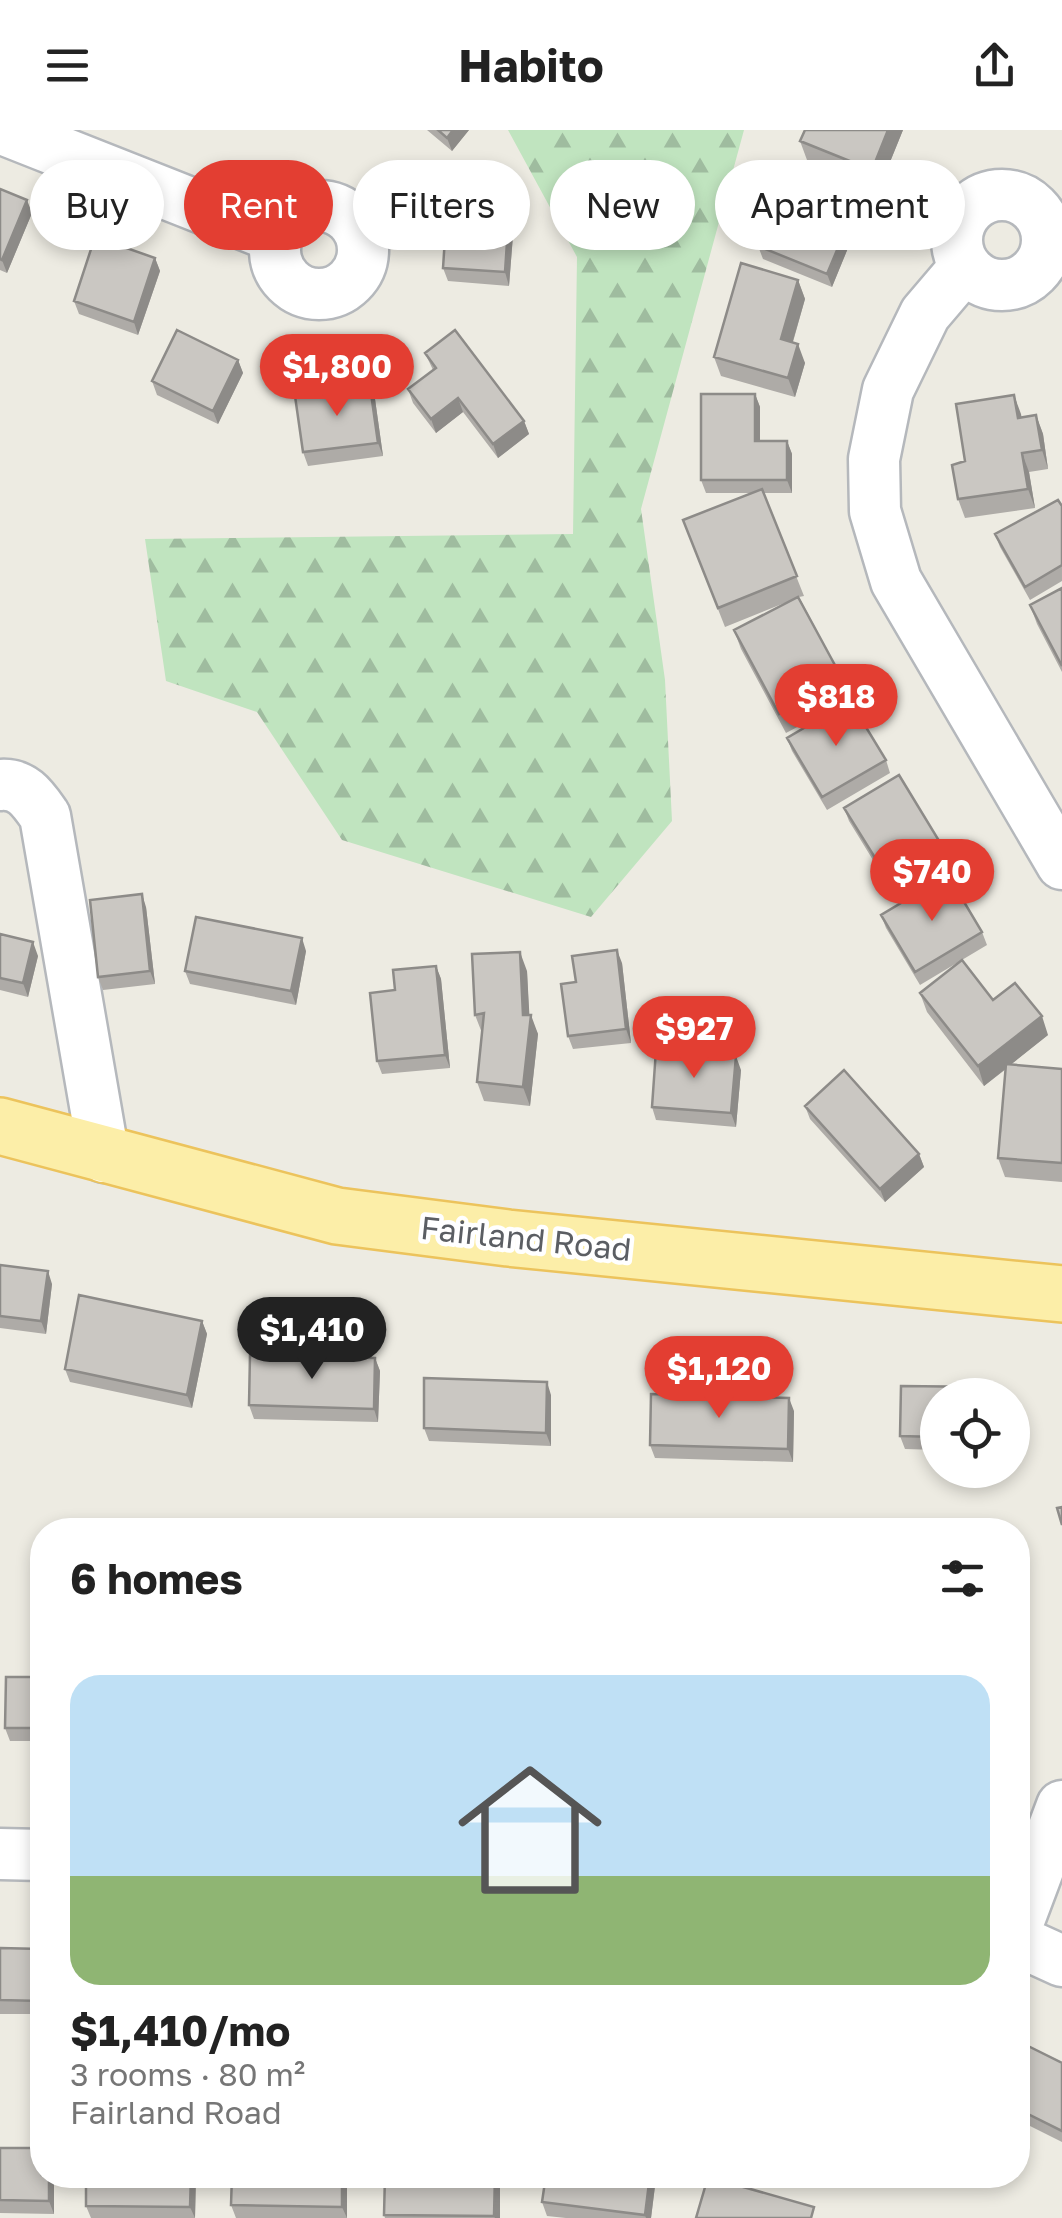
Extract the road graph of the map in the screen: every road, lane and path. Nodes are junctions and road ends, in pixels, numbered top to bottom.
1 (5, 130) edge
2 (184, 200) edge
3 (1052, 216) edge
4 (0, 785) edge
5 (1062, 864) edge
6 (0, 1126) edge
7 (104, 1156) junction
8 (1062, 1294) edge
9 (1062, 1806) edge
10 (0, 1854) edge
11 (30, 1855) edge
12 (1030, 1891) edge
13 (1030, 1946) edge
14 (1062, 1961) edge

1 - 2 street
3 - 5 street
4 - 7 street
6 - 7 main road, Fairland Road
7 - 8 main road, Fairland Road
9 - 12 street
10 - 11 street
13 - 14 street

